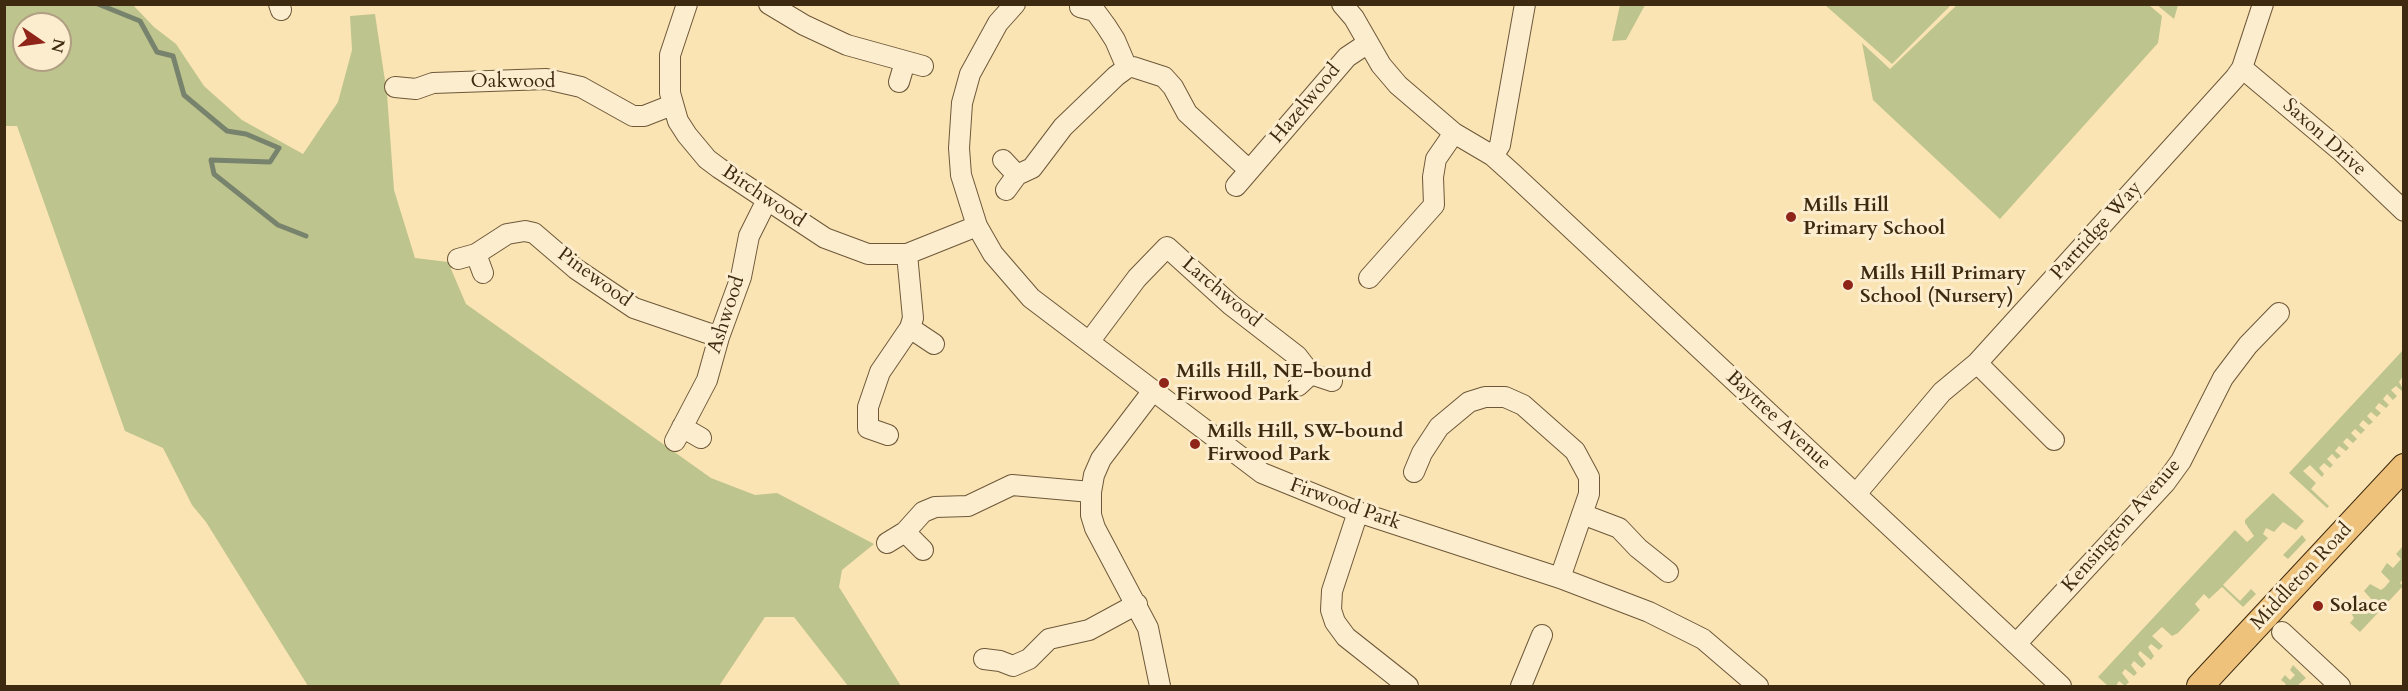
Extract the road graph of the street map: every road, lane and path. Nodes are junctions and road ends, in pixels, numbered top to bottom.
1 (687, 4) edge
2 (769, 4) edge
3 (1015, 4) edge
4 (1342, 4) edge
5 (1526, 4) edge
6 (2263, 4) edge
7 (1091, 7) edge
8 (1368, 43) junction
9 (1127, 68) junction
10 (2242, 68) junction
11 (898, 82) dead end
12 (395, 87) dead end
13 (672, 105) junction
14 (1454, 133) junction
15 (1493, 156) junction
16 (1003, 160) dead end
17 (1249, 170) junction
18 (1236, 186) dead end
19 (767, 200) junction
20 (2403, 208) edge
21 (977, 225) junction
22 (907, 254) junction
23 (483, 273) dead end
24 (1369, 278) dead end
25 (2279, 313) dead end
26 (910, 328) junction
27 (719, 337) junction
28 (1089, 342) junction
29 (934, 344) dead end
30 (1977, 363) junction
31 (1332, 381) dead end
32 (1152, 392) junction
33 (888, 435) dead end
34 (701, 438) dead end
35 (2054, 440) dead end
36 (2403, 467) edge
37 (1414, 472) dead end
38 (1091, 492) junction
39 (1856, 494) junction
40 (1358, 512) junction
41 (1582, 514) junction
42 (905, 532) junction
43 (887, 543) dead end
44 (922, 550) dead end
45 (1668, 572) dead end
46 (1560, 578) junction
47 (1137, 604) junction
48 (2282, 632) dead end
49 (1542, 635) dead end
50 (2016, 644) junction
51 (984, 659) dead end
52 (1160, 687) edge
53 (1408, 687) edge
54 (1521, 687) edge
55 (1758, 687) edge
56 (2061, 687) edge
57 (2200, 687) edge
58 (2340, 687) edge

1 - 13 street, Birchwood
2 - 11 street
3 - 21 street, Firwood Park
4 - 8 street
5 - 15 street
6 - 10 street, Partridge Way
7 - 9 street
8 - 14 street
8 - 17 street, Hazelwood
9 - 16 street
9 - 17 street
10 - 20 street, Saxon Drive
10 - 30 street, Partridge Way
12 - 13 street, Oakwood
13 - 19 street, Birchwood
14 - 15 street
14 - 24 street
15 - 39 street, Baytree Avenue
17 - 18 street, Hazelwood
19 - 22 street, Birchwood
19 - 27 street, Ashwood
21 - 22 street, Birchwood
21 - 28 street, Firwood Park
22 - 26 street
23 - 27 street, Pinewood
25 - 50 street, Kensington Avenue
26 - 29 street
26 - 33 street
27 - 34 street, Ashwood
28 - 31 street, Larchwood
28 - 32 street, Firwood Park
30 - 35 street
30 - 39 street, Partridge Way
32 - 38 street
32 - 40 street, Firwood Park
36 - 57 main road, Middleton Road
37 - 41 street
38 - 42 street
38 - 47 street
39 - 50 street, Baytree Avenue
40 - 46 street, Firwood Park
40 - 53 street
41 - 45 street
41 - 46 street
42 - 43 street
42 - 44 street
46 - 55 street, Firwood Park
47 - 51 street
47 - 52 street
48 - 58 street
49 - 54 street
50 - 56 street, Baytree Avenue

